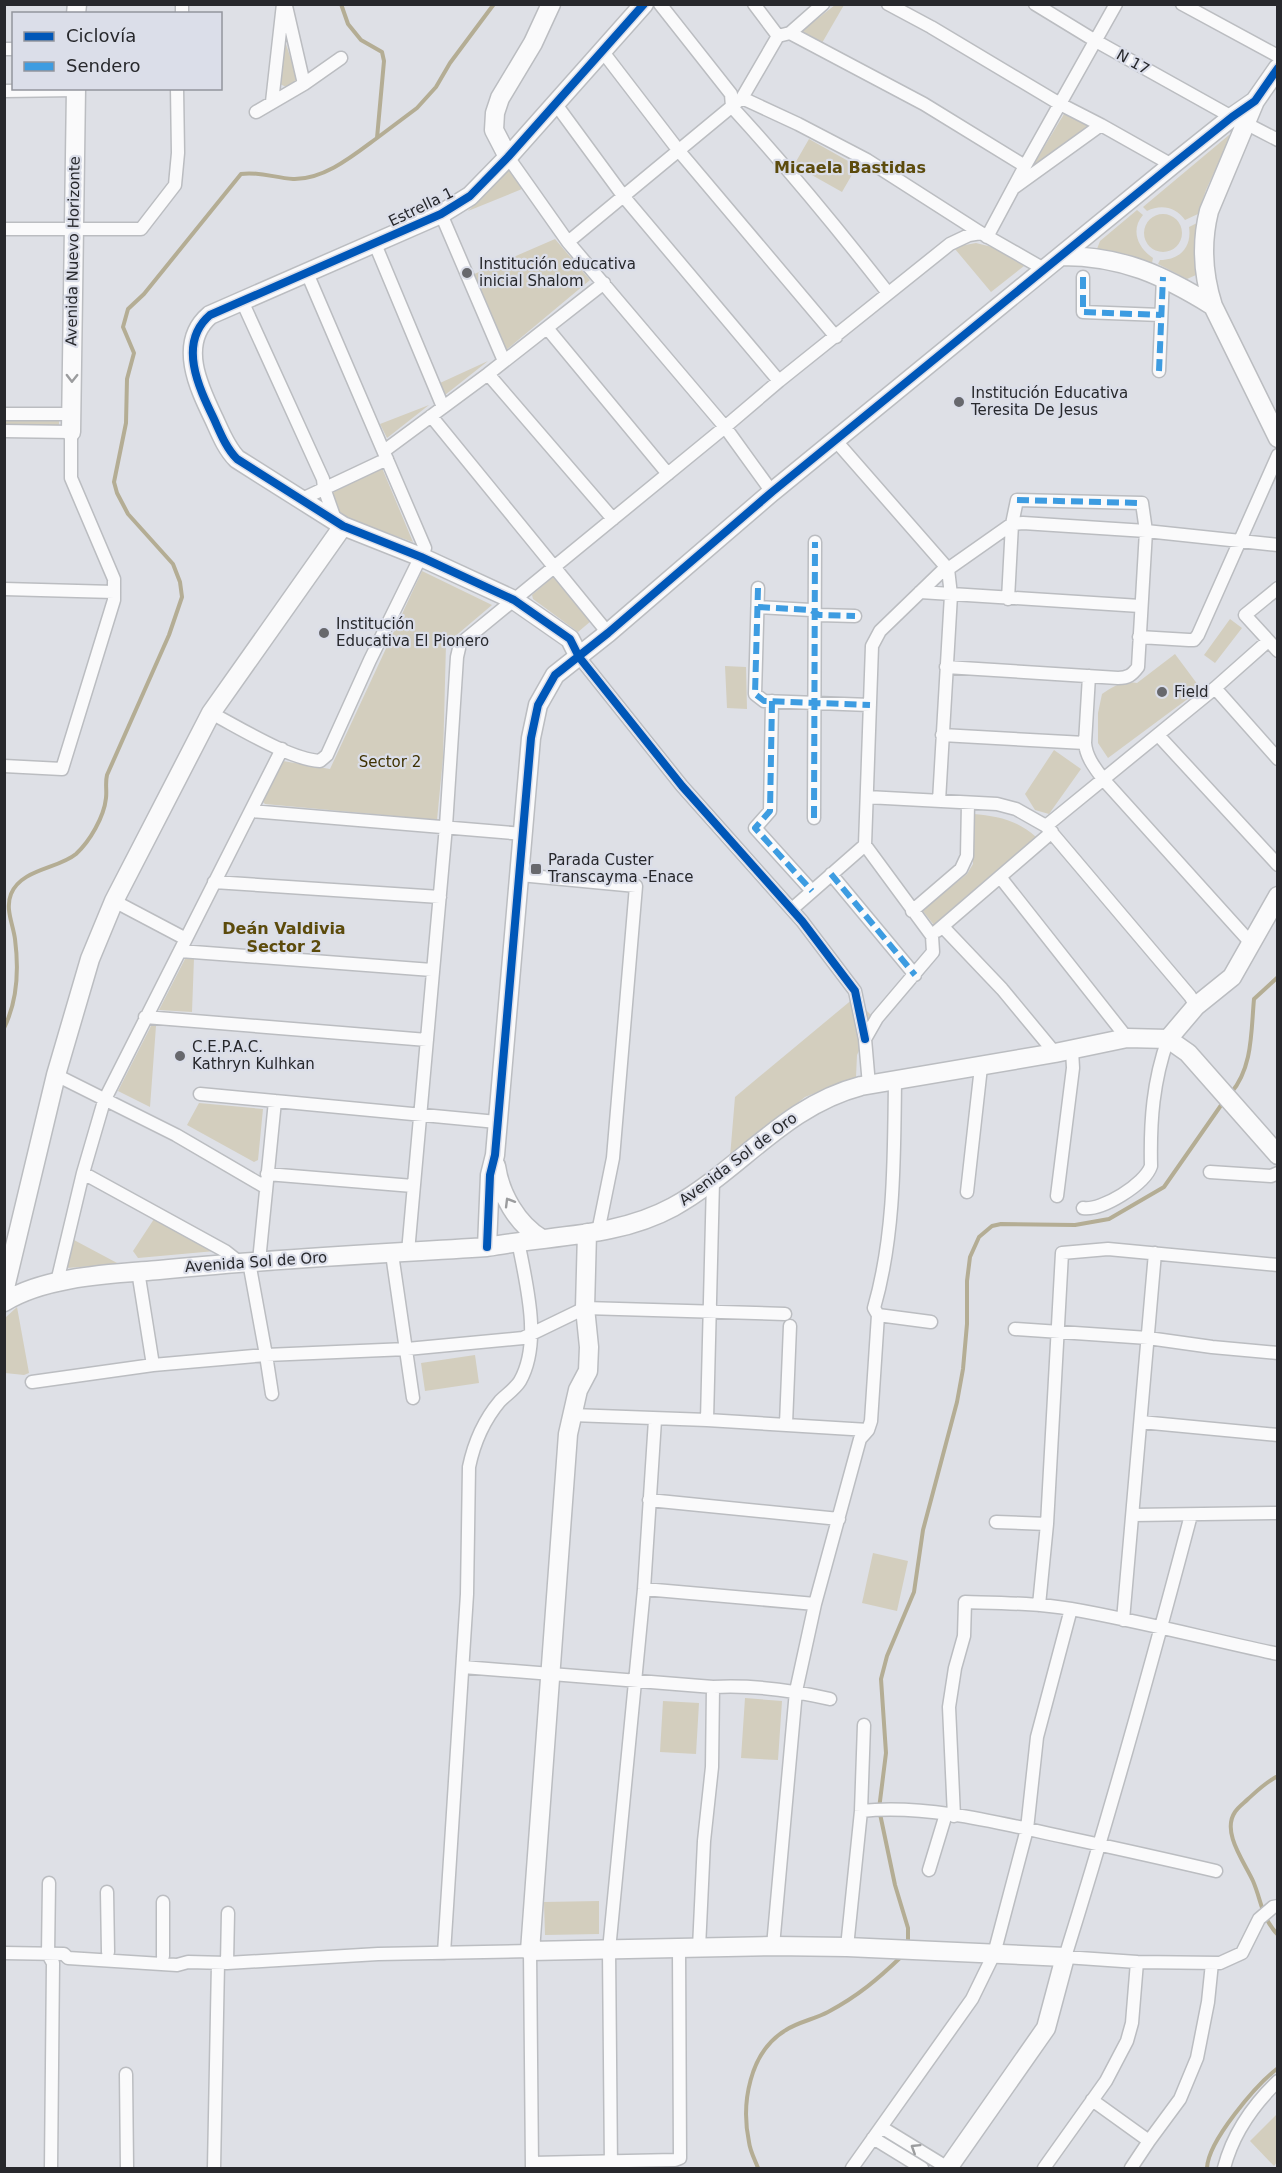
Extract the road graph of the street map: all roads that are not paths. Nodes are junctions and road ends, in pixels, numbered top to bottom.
1 (284, 4) edge
2 (552, 4) edge
3 (644, 4) edge
4 (660, 4) edge
5 (754, 4) edge
6 (823, 4) edge
7 (888, 4) edge
8 (1035, 4) edge
9 (1116, 4) edge
10 (1182, 4) edge
11 (784, 34) junction
12 (1094, 40) junction
13 (603, 52) junction
14 (1278, 56) edge
15 (341, 58) dead end
16 (1278, 68) edge
17 (304, 84) junction
18 (40, 90) edge
19 (76, 90) edge
20 (177, 90) edge
21 (4, 91) edge
22 (742, 98) junction
23 (272, 102) junction
24 (555, 103) junction
25 (1060, 104) junction
26 (732, 107) junction
27 (256, 112) dead end
28 (1239, 120) junction
29 (1101, 125) junction
30 (1278, 140) edge
31 (679, 151) junction
32 (508, 157) junction
33 (1172, 165) junction
34 (1024, 166) junction
35 (1012, 189) junction
36 (624, 197) junction
37 (441, 214) junction
38 (4, 228) edge
39 (73, 228) junction
40 (984, 235) junction
41 (568, 242) junction
42 (375, 244) junction
43 (1062, 256) junction
44 (1044, 269) junction
45 (307, 273) junction
46 (1083, 277) dead end
47 (1163, 277) junction
48 (603, 283) junction
49 (888, 293) junction
50 (242, 301) junction
51 (1213, 306) junction
52 (1161, 315) junction
53 (547, 328) junction
54 (836, 337) junction
55 (504, 361) junction
56 (1159, 371) dead end
57 (488, 374) junction
58 (779, 381) junction
59 (443, 407) junction
60 (4, 414) edge
61 (431, 416) junction
62 (71, 423) junction
63 (725, 428) junction
64 (4, 431) edge
65 (1278, 438) edge
66 (836, 441) junction
67 (386, 455) junction
68 (1278, 455) edge
69 (668, 474) junction
70 (324, 488) junction
71 (772, 492) junction
72 (300, 500) junction
73 (613, 519) junction
74 (339, 524) junction
75 (1012, 524) junction
76 (1146, 531) junction
77 (1239, 541) junction
78 (815, 542) dead end
79 (1278, 545) edge
80 (421, 557) junction
81 (554, 567) junction
82 (948, 570) junction
83 (758, 588) dead end
84 (1278, 588) edge
85 (4, 589) edge
86 (114, 592) junction
87 (920, 592) junction
88 (951, 595) junction
89 (1008, 599) junction
90 (514, 600) junction
91 (1140, 606) junction
92 (758, 608) junction
93 (815, 611) junction
94 (855, 616) dead end
95 (608, 633) junction
96 (1139, 637) junction
97 (1269, 641) junction
98 (1278, 651) edge
99 (579, 657) junction
100 (946, 667) junction
101 (1089, 676) junction
102 (1215, 688) junction
103 (772, 701) junction
104 (814, 703) junction
105 (870, 705) junction
106 (211, 713) junction
107 (942, 735) junction
108 (1158, 735) junction
109 (1085, 743) junction
110 (282, 749) junction
111 (1278, 759) edge
112 (4, 766) edge
113 (1103, 779) junction
114 (867, 797) junction
115 (939, 801) junction
116 (968, 803) junction
117 (252, 811) junction
118 (814, 818) dead end
119 (446, 826) junction
120 (1049, 829) junction
121 (524, 834) junction
122 (865, 845) junction
123 (1278, 865) edge
124 (831, 874) junction
125 (520, 875) junction
126 (1000, 878) junction
127 (214, 882) junction
128 (813, 891) junction
129 (1278, 896) edge
130 (440, 897) junction
131 (114, 901) junction
132 (792, 909) junction
133 (912, 911) junction
134 (943, 927) junction
135 (932, 936) junction
136 (186, 939) junction
137 (1250, 942) junction
138 (180, 951) junction
139 (432, 969) junction
140 (915, 975) junction
141 (1196, 1006) junction
142 (145, 1017) junction
143 (1127, 1038) junction
144 (865, 1039) junction
145 (1168, 1039) junction
146 (427, 1040) junction
147 (1064, 1052) junction
148 (981, 1067) junction
149 (56, 1075) junction
150 (895, 1081) junction
151 (869, 1085) junction
152 (200, 1094) dead end
153 (104, 1101) junction
154 (275, 1101) junction
155 (420, 1114) junction
156 (497, 1122) junction
157 (495, 1155) junction
158 (1278, 1155) edge
159 (1210, 1172) dead end
160 (83, 1173) junction
161 (267, 1173) junction
162 (1278, 1173) edge
163 (713, 1181) junction
164 (265, 1186) junction
165 (413, 1186) junction
166 (967, 1192) dead end
167 (1057, 1196) dead end
168 (1083, 1208) dead end
169 (592, 1233) junction
170 (542, 1239) junction
171 (518, 1241) junction
172 (487, 1247) junction
173 (400, 1253) junction
174 (1155, 1253) junction
175 (249, 1261) junction
176 (1278, 1265) edge
177 (138, 1271) junction
178 (57, 1282) junction
179 (4, 1292) edge
180 (4, 1302) edge
181 (585, 1308) junction
182 (710, 1311) junction
183 (785, 1314) dead end
184 (878, 1315) junction
185 (931, 1322) dead end
186 (790, 1326) dead end
187 (1015, 1329) dead end
188 (1057, 1331) junction
189 (532, 1334) junction
190 (1148, 1338) junction
191 (407, 1349) junction
192 (1278, 1353) edge
193 (266, 1355) junction
194 (153, 1365) junction
195 (32, 1382) dead end
196 (272, 1394) dead end
197 (413, 1398) dead end
198 (572, 1415) junction
199 (655, 1420) junction
200 (707, 1420) junction
201 (1141, 1422) junction
202 (786, 1424) junction
203 (868, 1430) junction
204 (1278, 1435) edge
205 (649, 1500) junction
206 (1278, 1513) edge
207 (1133, 1515) junction
208 (1191, 1515) junction
209 (839, 1519) junction
210 (996, 1522) dead end
211 (1047, 1524) junction
212 (644, 1589) junction
213 (815, 1604) junction
214 (1039, 1605) junction
215 (1071, 1609) junction
216 (1123, 1620) junction
217 (1162, 1627) junction
218 (1278, 1654) edge
219 (463, 1667) junction
220 (552, 1673) junction
221 (635, 1680) junction
222 (713, 1687) junction
223 (796, 1691) junction
224 (830, 1700) dead end
225 (864, 1725) dead end
226 (861, 1811) junction
227 (950, 1815) junction
228 (1027, 1829) junction
229 (1100, 1845) junction
230 (929, 1870) dead end
231 (1216, 1871) dead end
232 (49, 1883) dead end
233 (107, 1892) dead end
234 (164, 1902) dead end
235 (1278, 1906) edge
236 (228, 1913) dead end
237 (773, 1946) junction
238 (854, 1947) junction
239 (699, 1948) junction
240 (679, 1949) junction
241 (609, 1950) junction
242 (530, 1951) junction
243 (108, 1952) junction
244 (4, 1953) edge
245 (444, 1953) junction
246 (48, 1954) junction
247 (64, 1954) junction
248 (994, 1954) junction
249 (163, 1956) junction
250 (1065, 1956) junction
251 (188, 1962) junction
252 (1137, 1962) junction
253 (223, 1963) junction
254 (1216, 1963) junction
255 (126, 2073) dead end
256 (1278, 2081) edge
257 (1092, 2100) junction
258 (881, 2127) junction
259 (873, 2138) junction
260 (1149, 2140) junction
261 (611, 2165) edge
262 (532, 2166) edge
263 (948, 2168) edge
264 (51, 2169) edge
265 (127, 2169) edge
266 (214, 2169) edge
267 (852, 2169) edge
268 (922, 2169) edge
269 (1044, 2169) edge
270 (1131, 2169) edge
271 (1224, 2169) edge

1 - 17 street
1 - 23 street
2 - 32 street
3 - 13 street, Estrella 1
4 - 26 street
5 - 11 street
6 - 11 street
7 - 25 street
8 - 12 street, N 17
9 - 12 street
10 - 14 street
11 - 22 street
11 - 34 street
12 - 25 street
12 - 28 street, N 17
13 - 24 street, Estrella 1
13 - 31 street
15 - 17 street
16 - 28 street
17 - 23 street
18 - 21 street
19 - 39 street, Avenida Nuevo Horizonte
20 - 39 street
22 - 26 street
22 - 40 street
23 - 27 street
24 - 32 street, Estrella 1
24 - 36 street
25 - 29 street
25 - 34 street
26 - 31 street
26 - 49 street
28 - 30 street, N 17
28 - 33 street
28 - 51 street
29 - 33 street
29 - 35 street
31 - 36 street
31 - 54 street
32 - 37 street, Estrella 1
32 - 41 street
33 - 43 street
34 - 35 street
35 - 40 street
36 - 41 street
36 - 58 street
37 - 42 street, Estrella 1
37 - 55 street
38 - 39 street
39 -> 62 street, Avenida Nuevo Horizonte
40 - 44 street
40 - 49 street
41 - 48 street
42 - 45 street, Estrella 1
42 - 59 street
43 - 44 street
43 - 47 street
44 - 66 street
45 - 50 street, Estrella 1
45 - 67 street
46 - 52 street
47 - 51 street
47 - 52 street
48 - 53 street
48 - 63 street
49 - 54 street
50 - 70 street
50 - 72 street, Estrella 1
51 - 65 street
52 - 56 street
53 - 55 street
53 - 69 street
54 - 58 street
55 - 57 street
57 - 59 street
57 - 73 street
58 - 63 street
59 - 61 street
60 - 62 street
61 - 67 street
61 - 81 street
62 - 64 street
62 - 86 street
63 - 69 street
63 - 71 street
66 - 71 street
66 - 82 street
67 - 70 street
67 - 80 street
68 - 77 street
69 - 73 street
70 - 72 street
70 - 74 street
71 - 95 street
72 - 74 street
73 - 81 street
74 - 80 street
74 - 106 street
75 - 76 street
75 - 76 street
75 - 82 street
75 - 89 street
76 - 77 street
76 - 91 street
77 - 79 street
77 - 96 street
78 - 93 street
80 - 90 street
80 - 110 street
81 - 90 street
81 - 95 street
82 - 87 street
82 - 88 street
83 - 92 street
84 - 97 street
85 - 86 street
86 - 112 street
87 - 88 street
87 - 105 street
88 - 89 street
88 - 100 street
89 - 91 street
90 - 99 street
90 - 119 street
91 - 96 street
92 - 93 street
92 - 103 street
93 - 94 street
93 - 104 street
95 - 99 street
96 - 101 street
97 - 98 street
97 - 102 street
99 - 121 street
99 - 132 street
100 - 101 street
100 - 107 street
101 - 109 street
102 - 108 street
102 - 111 street
103 - 104 street
103 - 128 street
104 - 105 street
104 - 118 street
105 - 114 street
106 - 110 street
106 - 131 street
107 - 109 street
107 - 115 street
108 - 113 street
108 - 123 street
109 - 113 street
110 - 117 street
113 - 120 street
113 - 137 street
114 - 115 street
114 - 122 street
115 - 116 street
116 - 120 street
116 - 133 street
117 - 119 street
117 - 127 street
119 - 121 street
119 - 130 street
120 - 126 street
120 - 141 street
121 - 125 street
122 - 124 street
122 - 133 street
124 - 128 street
124 - 140 street
125 - 156 street
125 - 169 street
126 - 134 street
126 - 143 street
127 - 130 street
127 - 136 street
128 - 132 street
129 - 137 street
130 - 139 street
131 - 136 street
131 - 149 street
132 - 144 street
133 - 135 street
134 - 135 street
134 - 147 street
135 - 140 street
136 - 138 street
137 - 141 street
138 - 139 street
138 - 142 street
139 - 146 street
140 - 144 street
141 - 145 street
142 - 146 street
142 - 153 street
143 - 145 street, Avenida Sol de Oro
143 - 147 street, Avenida Sol de Oro
144 - 151 street
145 - 158 street
145 - 168 street
146 - 155 street
147 - 148 street, Avenida Sol de Oro
147 - 167 street
148 - 150 street, Avenida Sol de Oro
148 - 166 street
149 - 153 street
149 - 179 street
150 - 151 street, Avenida Sol de Oro
150 - 184 street
151 - 163 street, Avenida Sol de Oro
152 - 154 street
153 - 160 street
153 - 164 street
154 - 155 street
154 - 161 street
155 - 156 street
155 - 165 street
156 - 157 street
170 -> 157 street
157 - 172 street
159 - 162 street
160 - 175 street
160 - 178 street
161 - 164 street
161 - 165 street
163 - 169 street, Avenida Sol de Oro
163 - 182 street
164 - 175 street
165 - 173 street
169 - 170 street, Avenida Sol de Oro
169 - 181 street
170 - 171 street, Avenida Sol de Oro
171 - 172 street, Avenida Sol de Oro
171 - 189 street
172 - 173 street, Avenida Sol de Oro
173 - 175 street, Avenida Sol de Oro
173 - 191 street
174 - 176 street
174 - 188 street
174 - 190 street
175 - 177 street, Avenida Sol de Oro
175 - 193 street
177 - 178 street, Avenida Sol de Oro
177 - 194 street
178 - 180 street, Avenida Sol de Oro
181 - 182 street
181 - 189 street
181 - 198 street
182 - 183 street
182 - 200 street
184 - 185 street
184 - 203 street
186 - 202 street
187 - 188 street
188 - 190 street
188 - 211 street
189 - 191 street
189 - 219 street
190 - 192 street
190 - 201 street
191 - 193 street
191 - 197 street
193 - 194 street
193 - 196 street
194 - 195 street
198 - 199 street
198 - 220 street
199 - 200 street
199 - 205 street
200 - 202 street
201 - 204 street
201 - 207 street
202 - 203 street
203 - 209 street
205 - 209 street
205 - 212 street
206 - 208 street
207 - 208 street
207 - 216 street
208 - 217 street
209 - 213 street
210 - 211 street
211 - 214 street
212 - 213 street
212 - 221 street
213 - 223 street
214 - 215 street
214 - 227 street
215 - 216 street
215 - 228 street
216 - 217 street
217 - 218 street
217 - 229 street
219 - 220 street
219 - 245 street
220 - 221 street
220 - 242 street
221 - 222 street
221 - 241 street
222 - 223 street
222 - 239 street
223 - 224 street
223 - 237 street
225 - 226 street
226 - 227 street
226 - 238 street
227 - 228 street
227 - 230 street
228 - 229 street
228 - 248 street
229 - 231 street
229 - 250 street
232 - 246 street
233 - 243 street
234 - 249 street
235 - 254 street
236 - 253 street
237 - 238 street
237 - 239 street
238 - 248 street
239 - 240 street
240 - 241 street
240 - 261 street
241 - 242 street
241 - 261 street
242 - 245 street
242 - 262 street
243 - 247 street
243 - 249 street
244 - 246 street
245 - 253 street
246 - 247 street
246 - 264 street
247 - 251 street
248 - 250 street
248 - 258 street
249 - 251 street
250 - 252 street
250 - 263 street
251 - 253 street
252 - 254 street
252 - 257 street
253 - 266 street
254 - 260 street
255 - 265 street
256 - 271 street
257 - 260 street
257 - 269 street
258 - 259 street
263 -> 258 street
259 - 267 street
259 - 268 street
260 - 270 street
261 - 262 street

